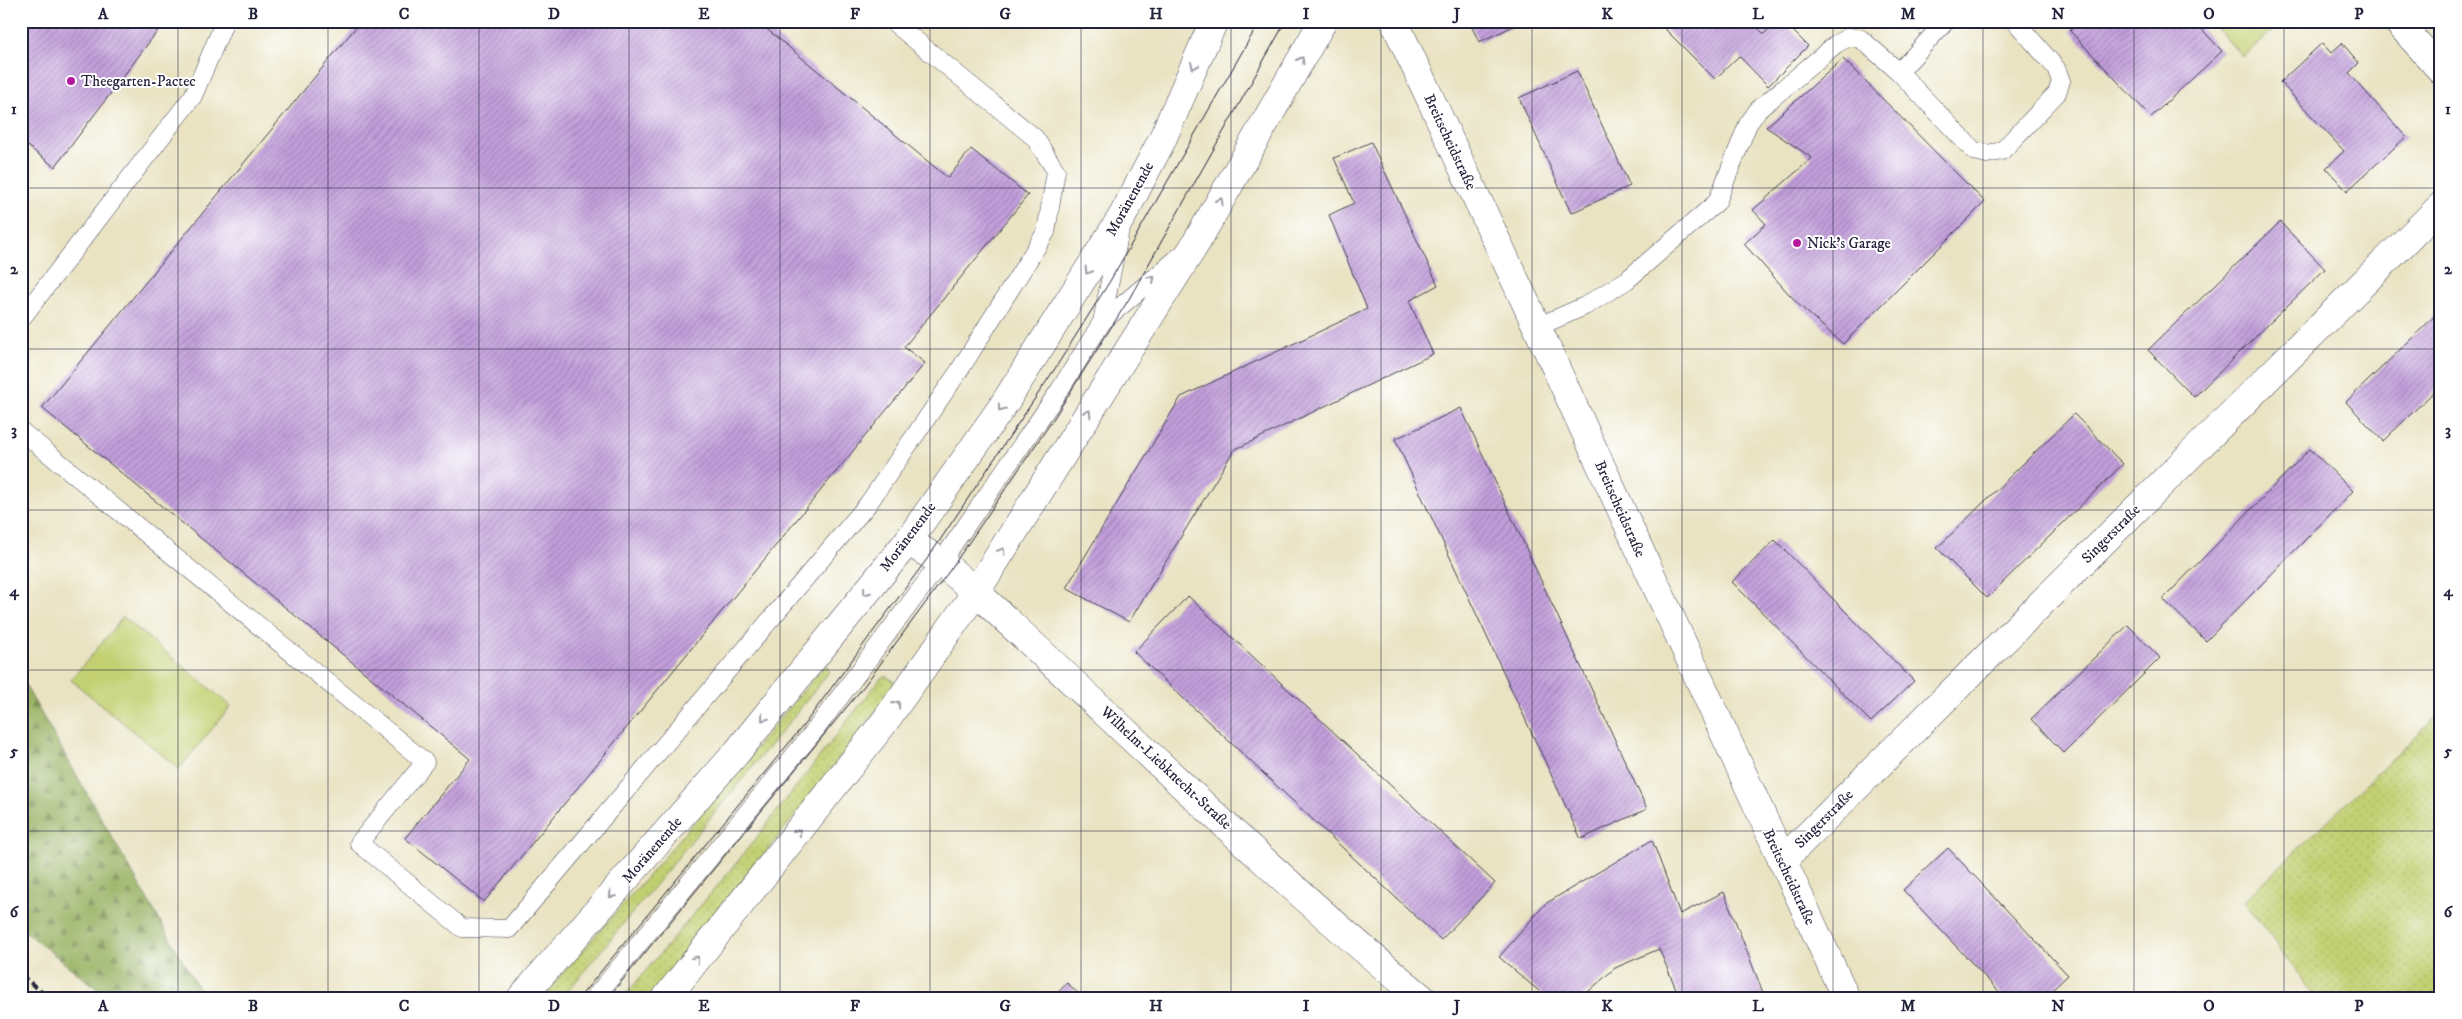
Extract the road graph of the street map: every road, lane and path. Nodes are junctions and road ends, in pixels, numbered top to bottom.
1 (226, 21) edge
2 (892, 21) edge
3 (1214, 21) edge
4 (1323, 21) edge
5 (1394, 21) edge
6 (1946, 21) edge
7 (2015, 21) edge
8 (2397, 21) edge
9 (2441, 70) edge
10 (1899, 72) junction
11 (2441, 206) edge
12 (1123, 215) junction
13 (1196, 243) junction
14 (21, 319) edge
15 (1102, 322) junction
16 (1537, 326) junction
17 (21, 430) edge
18 (908, 541) junction
19 (941, 562) junction
20 (976, 592) junction
21 (1782, 861) junction
22 (522, 998) edge
23 (594, 998) edge
24 (666, 998) edge
25 (1422, 998) edge
26 (1846, 998) edge

1 - 14 lane
2 - 17 lane
3 -> 12 street, Moränenende
13 -> 4 street
5 - 16 street, Breitscheidstraße
6 - 10 lane
7 - 10 lane
8 - 9 street
10 - 16 lane
11 - 21 street, Singerstraße
12 - 15 lane
12 -> 18 street, Moränenende
15 -> 13 lane
20 -> 13 street
15 - 19 lane
16 - 21 street, Breitscheidstraße
18 - 19 street, Wilhelm-Liebknecht-Straße
18 -> 22 street, Moränenende
19 - 20 street, Wilhelm-Liebknecht-Straße
19 - 23 lane
24 -> 20 street
20 - 25 street, Wilhelm-Liebknecht-Straße
21 - 26 street, Breitscheidstraße

